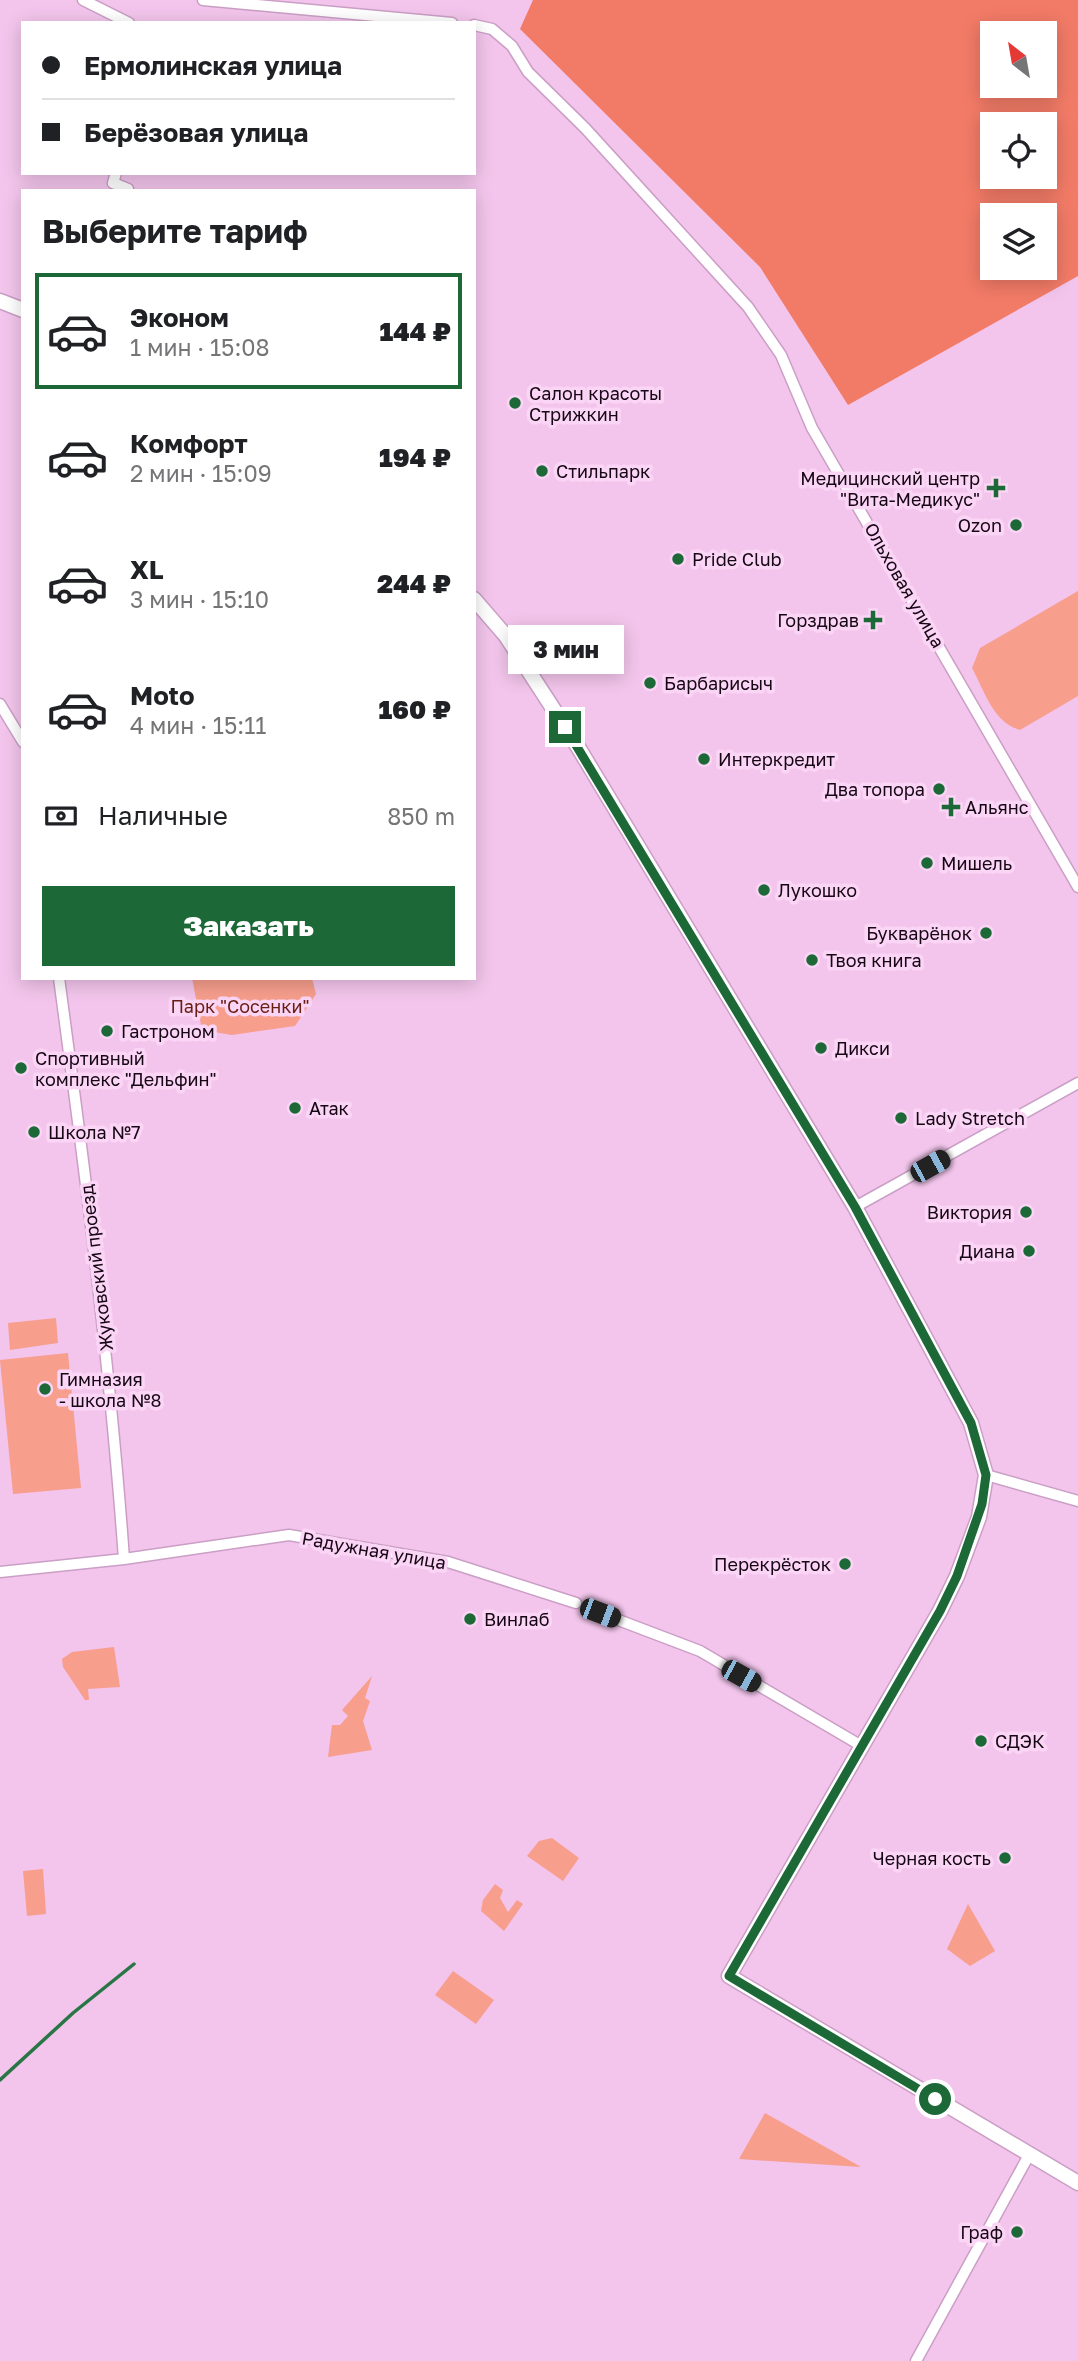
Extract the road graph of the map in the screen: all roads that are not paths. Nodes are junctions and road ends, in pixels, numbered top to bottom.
1 (203, 0) edge
2 (87, 1) edge
3 (125, 21) edge
4 (430, 21) edge
5 (476, 25) edge
6 (115, 175) edge
7 (128, 189) edge
8 (0, 301) edge
9 (21, 309) edge
10 (476, 601) edge
11 (0, 704) edge
12 (21, 739) edge
13 (1078, 887) edge
14 (59, 980) edge
15 (1078, 1083) edge
16 (855, 1207) junction
17 (986, 1475) junction
18 (1078, 1501) edge
19 (124, 1559) junction
20 (0, 1572) edge
21 (576, 1603) dead end
22 (600, 1613) dead end
23 (860, 1745) junction
24 (1029, 2155) junction
25 (1078, 2183) edge
26 (916, 2361) edge

1 - 4 street
2 - 3 street
5 - 13 street, Ольховая улица
6 - 7 street
8 - 9 street
10 - 16 street
11 - 12 street
14 - 19 street, Жуковский проезд
15 - 16 street
16 - 17 street
17 - 18 street
17 - 23 street
19 - 20 street, Радужная улица
19 - 21 street, Радужная улица
22 - 23 street
23 - 24 street
24 - 25 street
24 - 26 street

